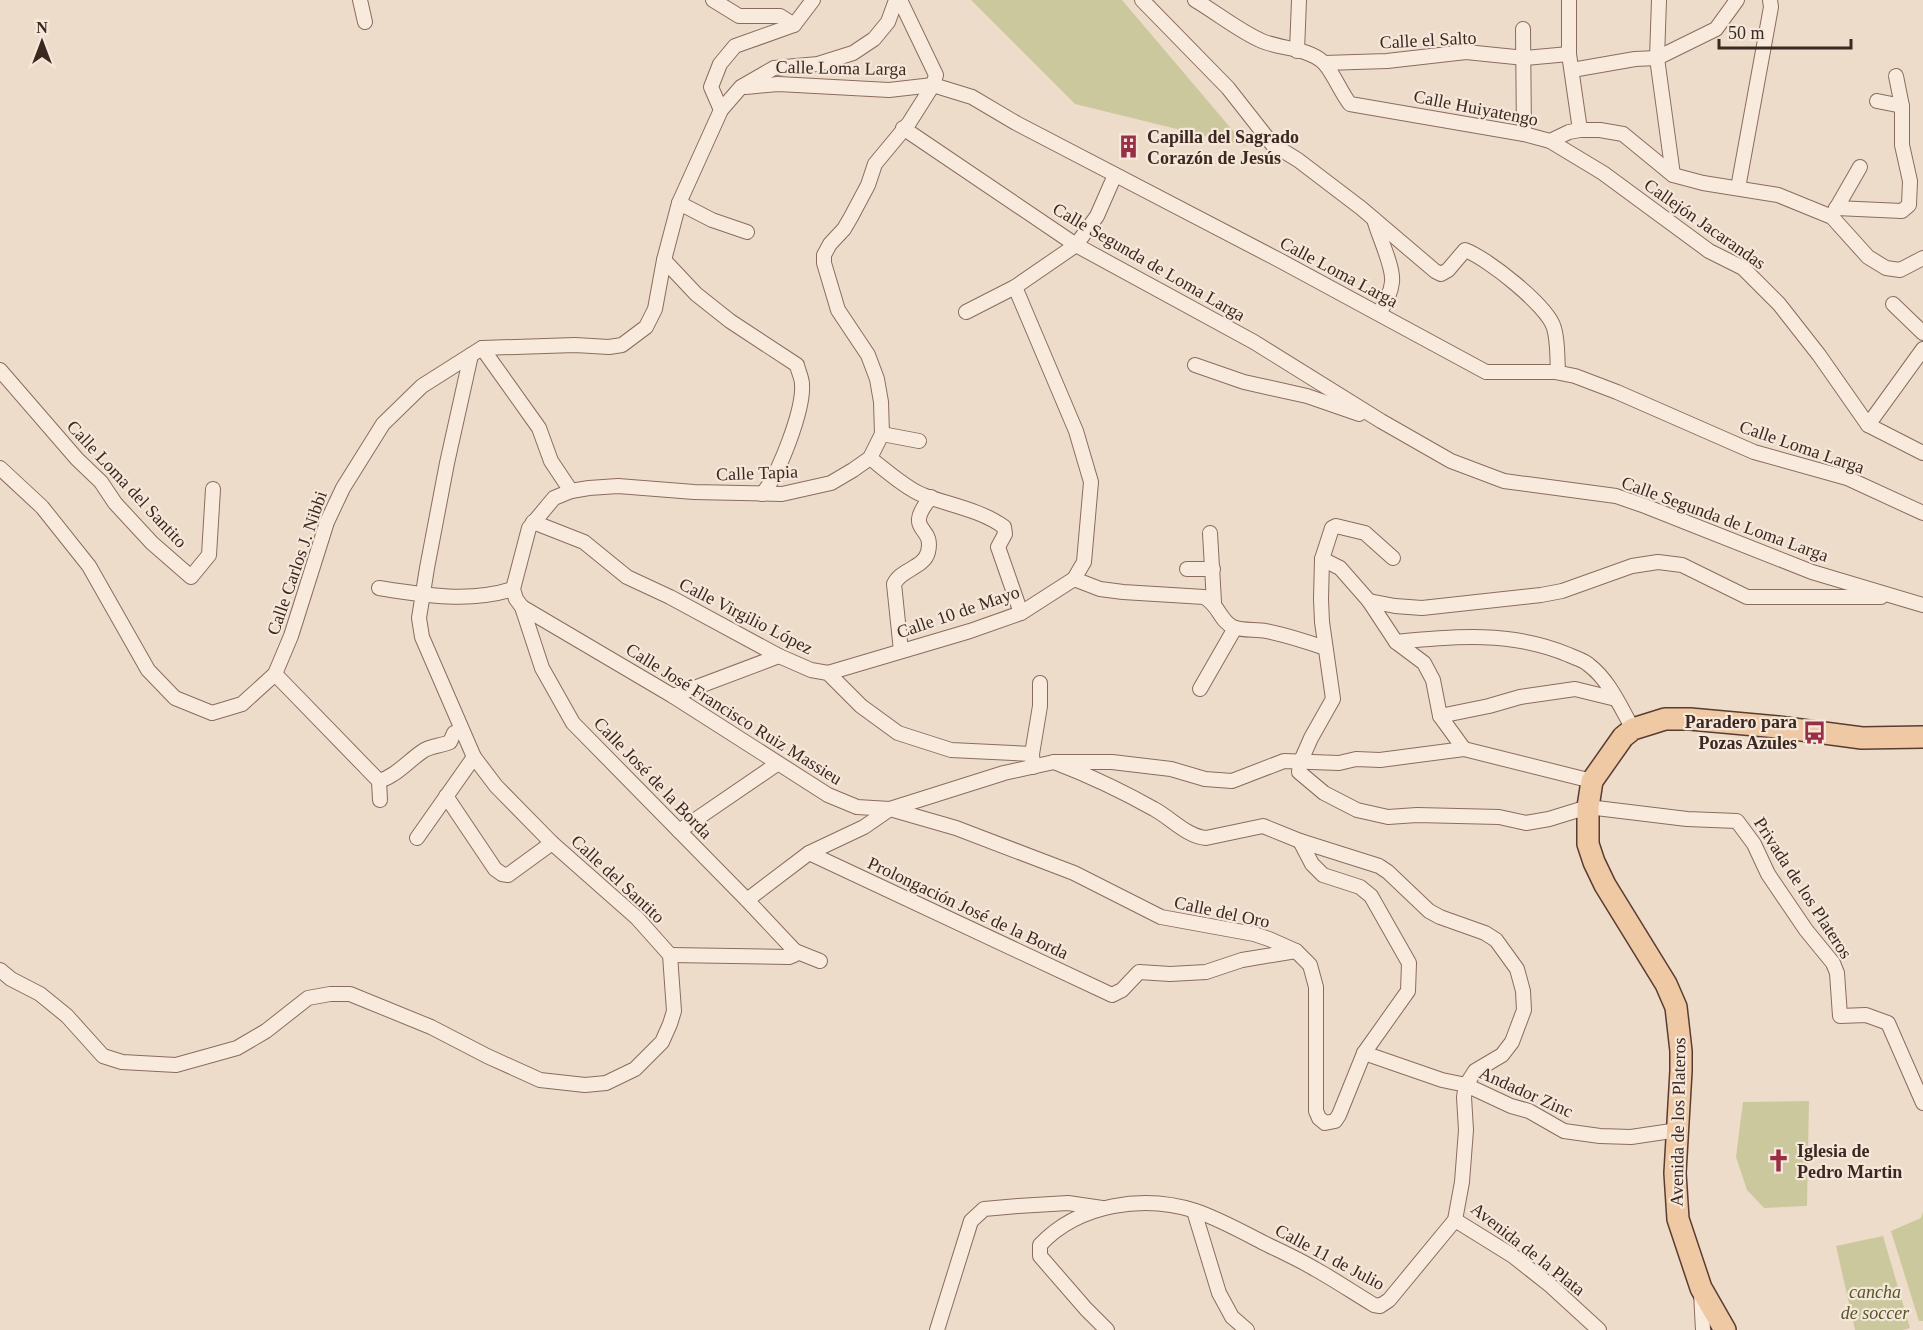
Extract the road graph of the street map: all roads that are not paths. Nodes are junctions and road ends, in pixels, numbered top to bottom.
1 (360, 0) edge
2 (713, 0) edge
3 (813, 0) edge
4 (898, 0) edge
5 (1142, 0) edge
6 (1195, 0) edge
7 (1299, 0) edge
8 (1569, 0) edge
9 (1659, 0) edge
10 (1737, 0) edge
11 (1770, 0) edge
12 (365, 22) dead end
13 (794, 25) junction
14 (1523, 29) dead end
15 (1297, 51) junction
16 (1569, 54) junction
17 (1525, 58) junction
18 (1657, 58) junction
19 (1324, 63) junction
20 (1572, 70) junction
21 (1896, 76) dead end
22 (933, 85) junction
23 (741, 87) junction
24 (1877, 101) dead end
25 (1902, 106) junction
26 (721, 110) junction
27 (903, 128) junction
28 (1580, 130) junction
29 (1524, 134) junction
30 (1550, 141) junction
31 (1860, 166) dead end
32 (1115, 175) junction
33 (1673, 175) junction
34 (1738, 188) junction
35 (679, 203) junction
36 (1834, 213) junction
37 (1374, 219) junction
38 (747, 232) dead end
39 (1076, 245) junction
40 (1923, 258) edge
41 (664, 260) junction
42 (1015, 287) junction
43 (1893, 304) dead end
44 (966, 312) dead end
45 (1379, 313) junction
46 (1923, 333) edge
47 (1923, 349) edge
48 (476, 351) junction
49 (1195, 365) dead end
50 (0, 370) edge
51 (1555, 372) junction
52 (1381, 421) junction
53 (1868, 425) junction
54 (882, 434) junction
55 (920, 441) dead end
56 (1923, 453) edge
57 (870, 458) junction
58 (0, 468) edge
59 (213, 489) dead end
60 (571, 491) junction
61 (762, 494) junction
62 (931, 497) junction
63 (1920, 507) edge
64 (533, 522) junction
65 (1210, 533) dead end
66 (1393, 558) dead end
67 (1322, 559) junction
68 (1186, 569) dead end
69 (1213, 569) junction
70 (1074, 579) junction
71 (379, 588) dead end
72 (513, 588) junction
73 (422, 595) junction
74 (1898, 597) junction
75 (1369, 600) junction
76 (1214, 602) junction
77 (1923, 605) edge
78 (522, 607) junction
79 (1021, 613) junction
80 (1235, 628) junction
81 (1396, 642) junction
82 (1325, 648) junction
83 (901, 651) junction
84 (779, 656) junction
85 (828, 673) junction
86 (274, 674) junction
87 (1040, 683) dead end
88 (1200, 689) dead end
89 (673, 696) junction
90 (1616, 699) junction
91 (1440, 716) junction
92 (1633, 729) junction
93 (461, 731) junction
94 (1923, 737) edge
95 (1464, 749) junction
96 (474, 757) junction
97 (1033, 760) junction
98 (1054, 762) junction
99 (1300, 763) junction
100 (777, 764) junction
101 (379, 781) junction
102 (1592, 781) junction
103 (446, 796) junction
104 (380, 800) dead end
105 (1588, 807) junction
106 (890, 809) junction
107 (679, 831) junction
108 (417, 838) dead end
109 (1300, 841) junction
110 (552, 843) junction
111 (809, 853) junction
112 (1074, 873) joint
113 (747, 900) junction
114 (795, 951) junction
115 (1296, 951) junction
116 (670, 956) junction
117 (820, 961) dead end
118 (0, 970) edge
119 (1364, 1053) junction
120 (1466, 1085) junction
121 (1923, 1103) edge
122 (1678, 1130) junction
123 (1105, 1208) junction
124 (1194, 1210) junction
125 (1455, 1220) junction
126 (1701, 1288) junction
127 (937, 1330) edge
128 (1107, 1330) edge
129 (1247, 1330) edge
130 (1599, 1330) edge
131 (1703, 1330) edge
132 (1725, 1330) edge

1 - 12 street
2 - 13 street
3 - 13 street
4 - 22 street
4 - 23 street
5 - 37 street
6 - 15 street
7 - 15 street
8 - 16 street
9 - 18 street
10 - 18 street
11 - 34 street
13 - 26 street
14 - 17 street
15 - 19 street
16 - 17 street, Calle el Salto
16 - 20 street
17 - 19 street, Calle el Salto
17 - 29 street
18 - 20 street
18 - 33 street
19 - 29 street, Calle Huiyatengo
20 - 28 street
21 - 25 street
22 - 23 street, Calle Loma Larga
22 - 27 street, Calle Tapia
22 - 32 street, Calle Loma Larga
23 - 26 street
24 - 25 street
25 - 36 street
26 - 35 street
27 - 39 street, Calle Segunda de Loma Larga
27 - 54 street, Calle Tapia
28 - 30 street, Calle Huiyatengo
28 - 33 street, Calle Huiyatengo
29 - 30 street, Calle Huiyatengo
30 - 53 street, Callejón Jacarandas
31 - 36 street
32 - 39 street
32 - 45 street, Calle Loma Larga
33 - 34 street, Calle Huiyatengo
34 - 36 street, Calle Huiyatengo
35 - 38 street
35 - 41 street
36 - 40 street, Calle Huiyatengo
37 - 45 street
37 - 51 street
39 - 42 street
39 - 52 street, Calle Segunda de Loma Larga
41 - 48 street
41 - 61 street
42 - 44 street
42 - 70 street
43 - 46 street
45 - 51 street, Calle Loma Larga
47 - 53 street
48 - 60 street
48 - 73 street, Calle del Santito
48 - 86 street, Calle Carlos J. Nibbi
49 - 52 street, Calle Segunda de Loma Larga
50 - 59 street, Calle Loma del Santito
51 - 63 street, Calle Loma Larga
52 - 74 street, Calle Segunda de Loma Larga
53 - 56 street, Callejón Jacarandas
54 - 55 street
54 - 57 street, Calle Tapia
57 - 61 street, Calle Tapia
57 - 62 street
58 - 86 street, Calle Carlos J. Nibbi
60 - 61 street, Calle Tapia
60 - 64 street, Calle Tapia
62 - 79 street
62 - 83 street
64 - 72 street, Calle Tapia
64 - 84 street, Calle Virgilio López
65 - 69 street
66 - 67 street
67 - 75 street
67 - 82 street
68 - 69 street
69 - 76 street
70 - 76 street
70 - 79 street, Calle 10 de Mayo
71 - 73 street
72 - 73 street
72 - 78 street
73 - 93 street, Calle del Santito
74 - 75 street
74 - 77 street, Calle Segunda de Loma Larga
75 - 81 street
76 - 80 street
78 - 89 street, Calle José Francisco Ruiz Massieu
78 - 107 street, Calle José de la Borda
79 - 83 street, Calle 10 de Mayo
80 - 82 street
80 - 88 street
81 - 90 street
81 - 91 street
82 - 99 street
83 - 85 street, Calle 10 de Mayo
84 - 85 street, Calle Virgilio López
84 - 89 street
85 - 97 street, Calle Virgilio López
86 - 101 street
87 - 97 street
89 - 100 street, Calle José Francisco Ruiz Massieu
90 - 91 street
90 - 92 street
91 - 95 street
92 - 94 main road
92 - 102 main road, Avenida de los Plateros
93 - 96 street, Calle del Santito
93 - 101 street
95 - 99 street
95 - 102 street
96 - 103 street
96 - 110 street, Calle del Santito
97 - 98 street
97 - 106 street
98 - 99 street
98 - 109 street
99 - 105 street
100 - 106 street, Calle José Francisco Ruiz Massieu
100 - 107 street
101 - 104 street
102 - 105 main road, Avenida de los Plateros
103 - 108 street
103 - 110 street
105 - 121 street, Privada de los Plateros
105 - 122 main road, Avenida de los Plateros
106 - 111 street
106 - 112 street, Calle José Francisco Ruiz Massieu
107 - 113 street, Calle José de la Borda
109 - 119 street
109 - 120 street
110 - 116 street, Calle del Santito
111 - 113 street
111 - 115 street, Prolongación José de la Borda
112 - 115 street, Calle del Oro
113 - 114 street, Calle José de la Borda
114 - 116 street
114 - 117 street
115 - 119 street
116 - 118 street
119 - 120 street, Andador Zinc
120 - 122 street, Andador Zinc
120 - 125 street, Avenida de la Plata
122 - 126 main road, Avenida de los Plateros
123 - 124 street, Calle 11 de Julio
123 - 127 street
123 - 128 street
124 - 125 street, Calle 11 de Julio
124 - 129 street
125 - 130 street, Avenida de la Plata
126 - 131 street
126 - 132 main road, Avenida de los Plateros

